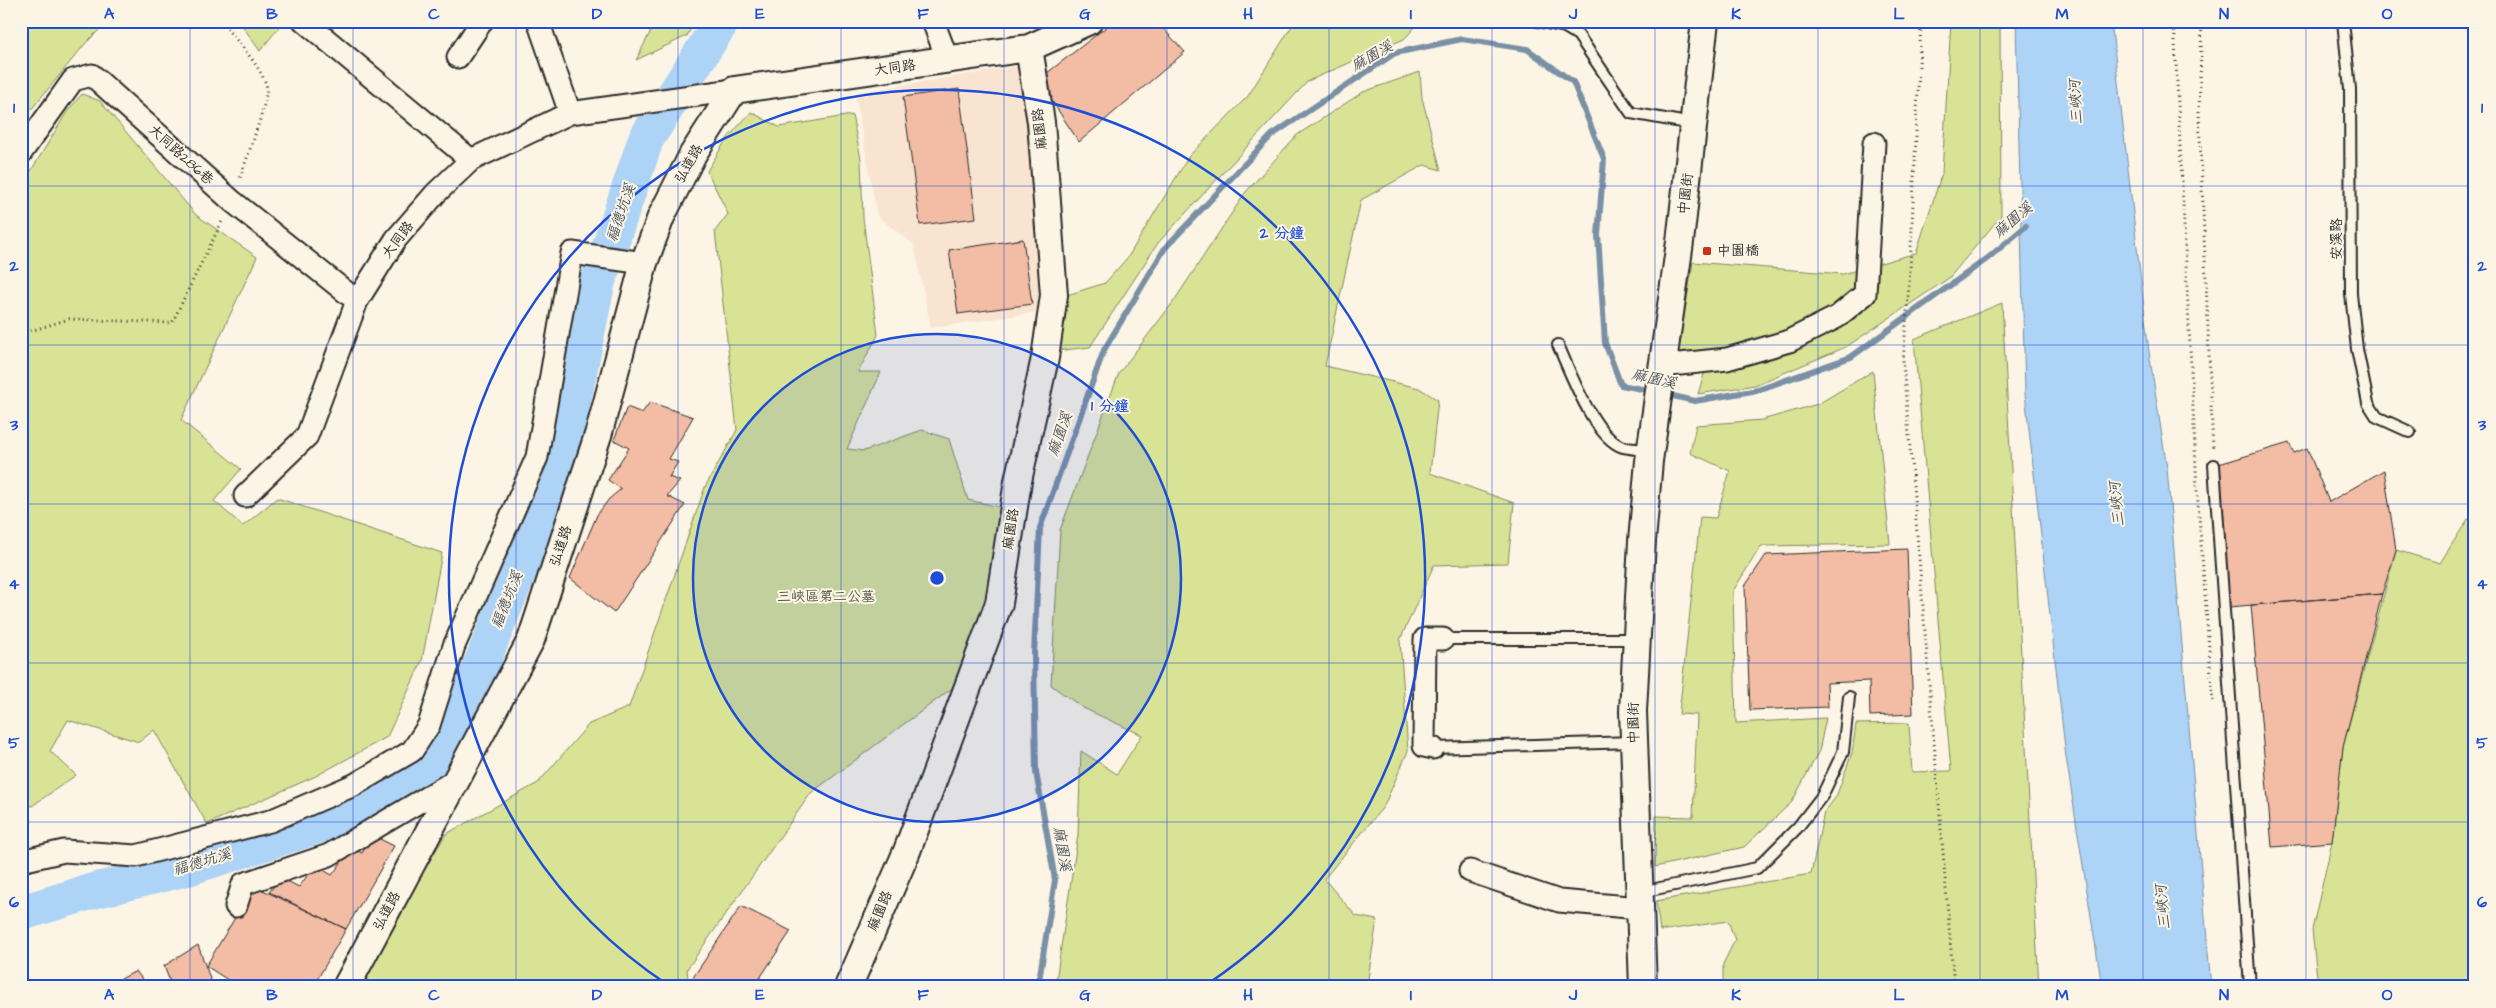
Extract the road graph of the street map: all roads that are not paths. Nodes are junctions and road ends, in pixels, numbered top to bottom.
1 (304, 21) edge
2 (482, 21) edge
3 (538, 21) edge
4 (933, 21) edge
5 (1089, 21) edge
6 (1537, 21) edge
7 (1705, 21) edge
8 (2343, 21) edge
9 (1029, 48) junction
10 (458, 57) dead end
11 (948, 61) junction
12 (734, 90) junction
13 (570, 113) junction
14 (1694, 124) junction
15 (1874, 143) dead end
16 (21, 153) edge
17 (471, 160) junction
18 (634, 262) junction
19 (356, 301) junction
20 (1558, 345) dead end
21 (1661, 366) junction
22 (2410, 432) dead end
23 (1650, 456) junction
24 (2214, 465) road end
25 (245, 496) dead end
26 (1443, 639) joint
27 (1637, 639) junction
28 (1849, 696) dead end
29 (1634, 742) junction
30 (1433, 748) joint
31 (456, 780) junction
32 (21, 861) edge
33 (1470, 871) dead end
34 (1640, 900) junction
35 (236, 906) dead end
36 (346, 987) edge
37 (848, 987) edge
38 (1643, 987) edge
39 (2250, 987) edge

1 - 17 street
2 - 10 street
3 - 13 street
4 - 11 street
5 - 9 street, 大同路
6 - 14 lane
7 - 14 street, 中園街
8 - 22 lane, 安溪路
9 - 11 street, 大同路
9 - 37 street, 麻園路
11 - 12 street, 大同路
12 - 13 street, 大同路
12 - 18 street, 弘道路
13 - 17 street, 大同路
14 - 21 street, 中園街
15 - 21 street
16 - 19 street, 大同路286巷
17 - 19 street, 大同路
18 - 31 street, 弘道路
18 - 32 street
19 - 25 street, 大同路
20 - 23 lane
21 - 23 street
23 - 27 street, 中園街
24 - 39 lane
26 - 27 lane
26 - 30 street
27 - 29 street, 中園街
28 - 34 lane
29 - 30 lane
29 - 34 street, 中園街
31 - 35 street
31 - 36 street, 弘道路
33 - 34 street
34 - 38 street, 中園街

